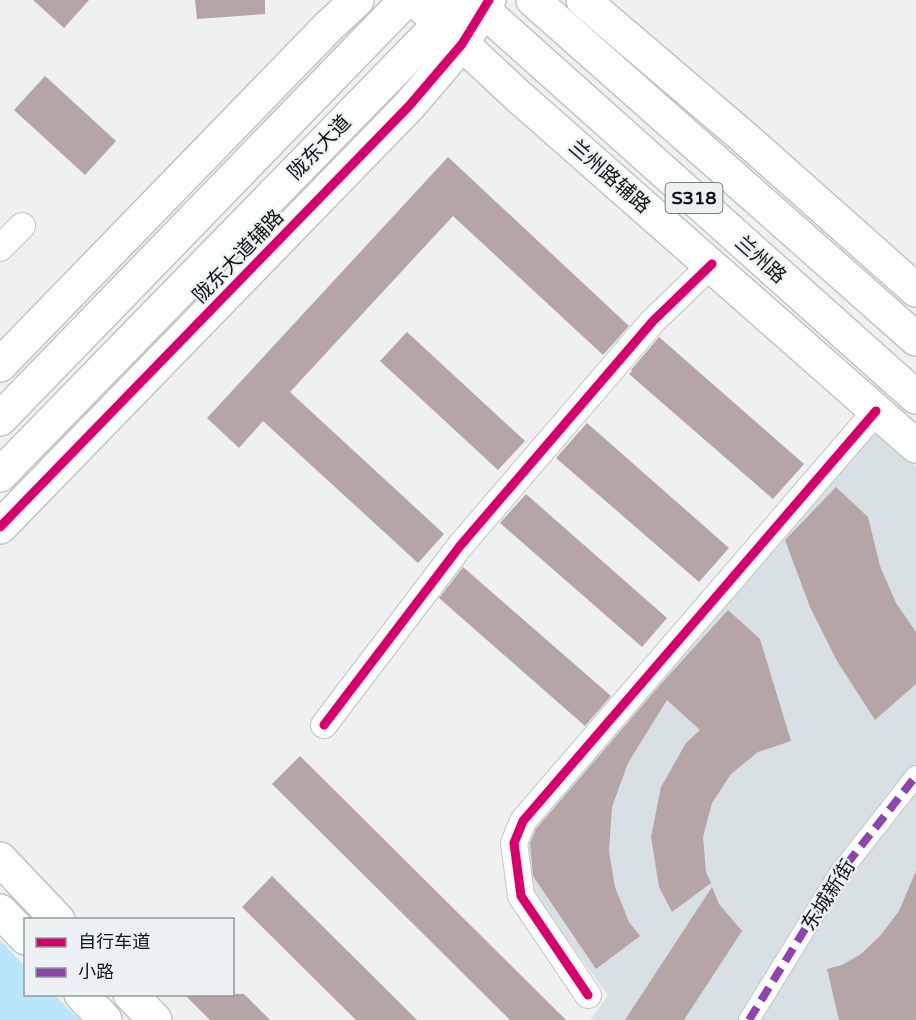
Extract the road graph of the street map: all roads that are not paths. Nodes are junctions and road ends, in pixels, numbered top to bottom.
1 (357, 0) edge
2 (406, 0) edge
3 (415, 0) edge
4 (533, 0) edge
5 (583, 0) edge
6 (477, 3) edge
7 (451, 33) junction
8 (22, 226) dead end
9 (0, 248) edge
10 (712, 264) junction
11 (916, 290) edge
12 (916, 339) edge
13 (0, 365) edge
14 (916, 397) edge
15 (876, 411) junction
16 (0, 419) edge
17 (916, 446) edge
18 (0, 475) edge
19 (0, 527) edge
20 (324, 724) dead end
21 (916, 777) edge
22 (0, 859) edge
23 (0, 911) edge
24 (56, 918) edge
25 (24, 936) edge
26 (588, 995) dead end
27 (83, 996) edge
28 (132, 996) edge
29 (105, 1020) edge
30 (155, 1020) edge
31 (749, 1020) edge

1 - 13 street
2 - 16 street, 陇东大道
3 - 7 street, 兰州路辅路
4 - 12 street, S318
5 - 11 street
6 - 7 street, 陇东大道辅路
6 - 14 street, 兰州路 / S318
7 - 10 street, 兰州路辅路
7 - 18 street, 陇东大道
7 - 19 street, 陇东大道辅路
8 - 9 street
10 - 15 street, 兰州路辅路
10 - 20 street
15 - 17 street, 兰州路辅路
15 - 26 street
21 - 31 street, 东城新街
22 - 24 street
23 - 25 street
27 - 29 street
28 - 30 street

